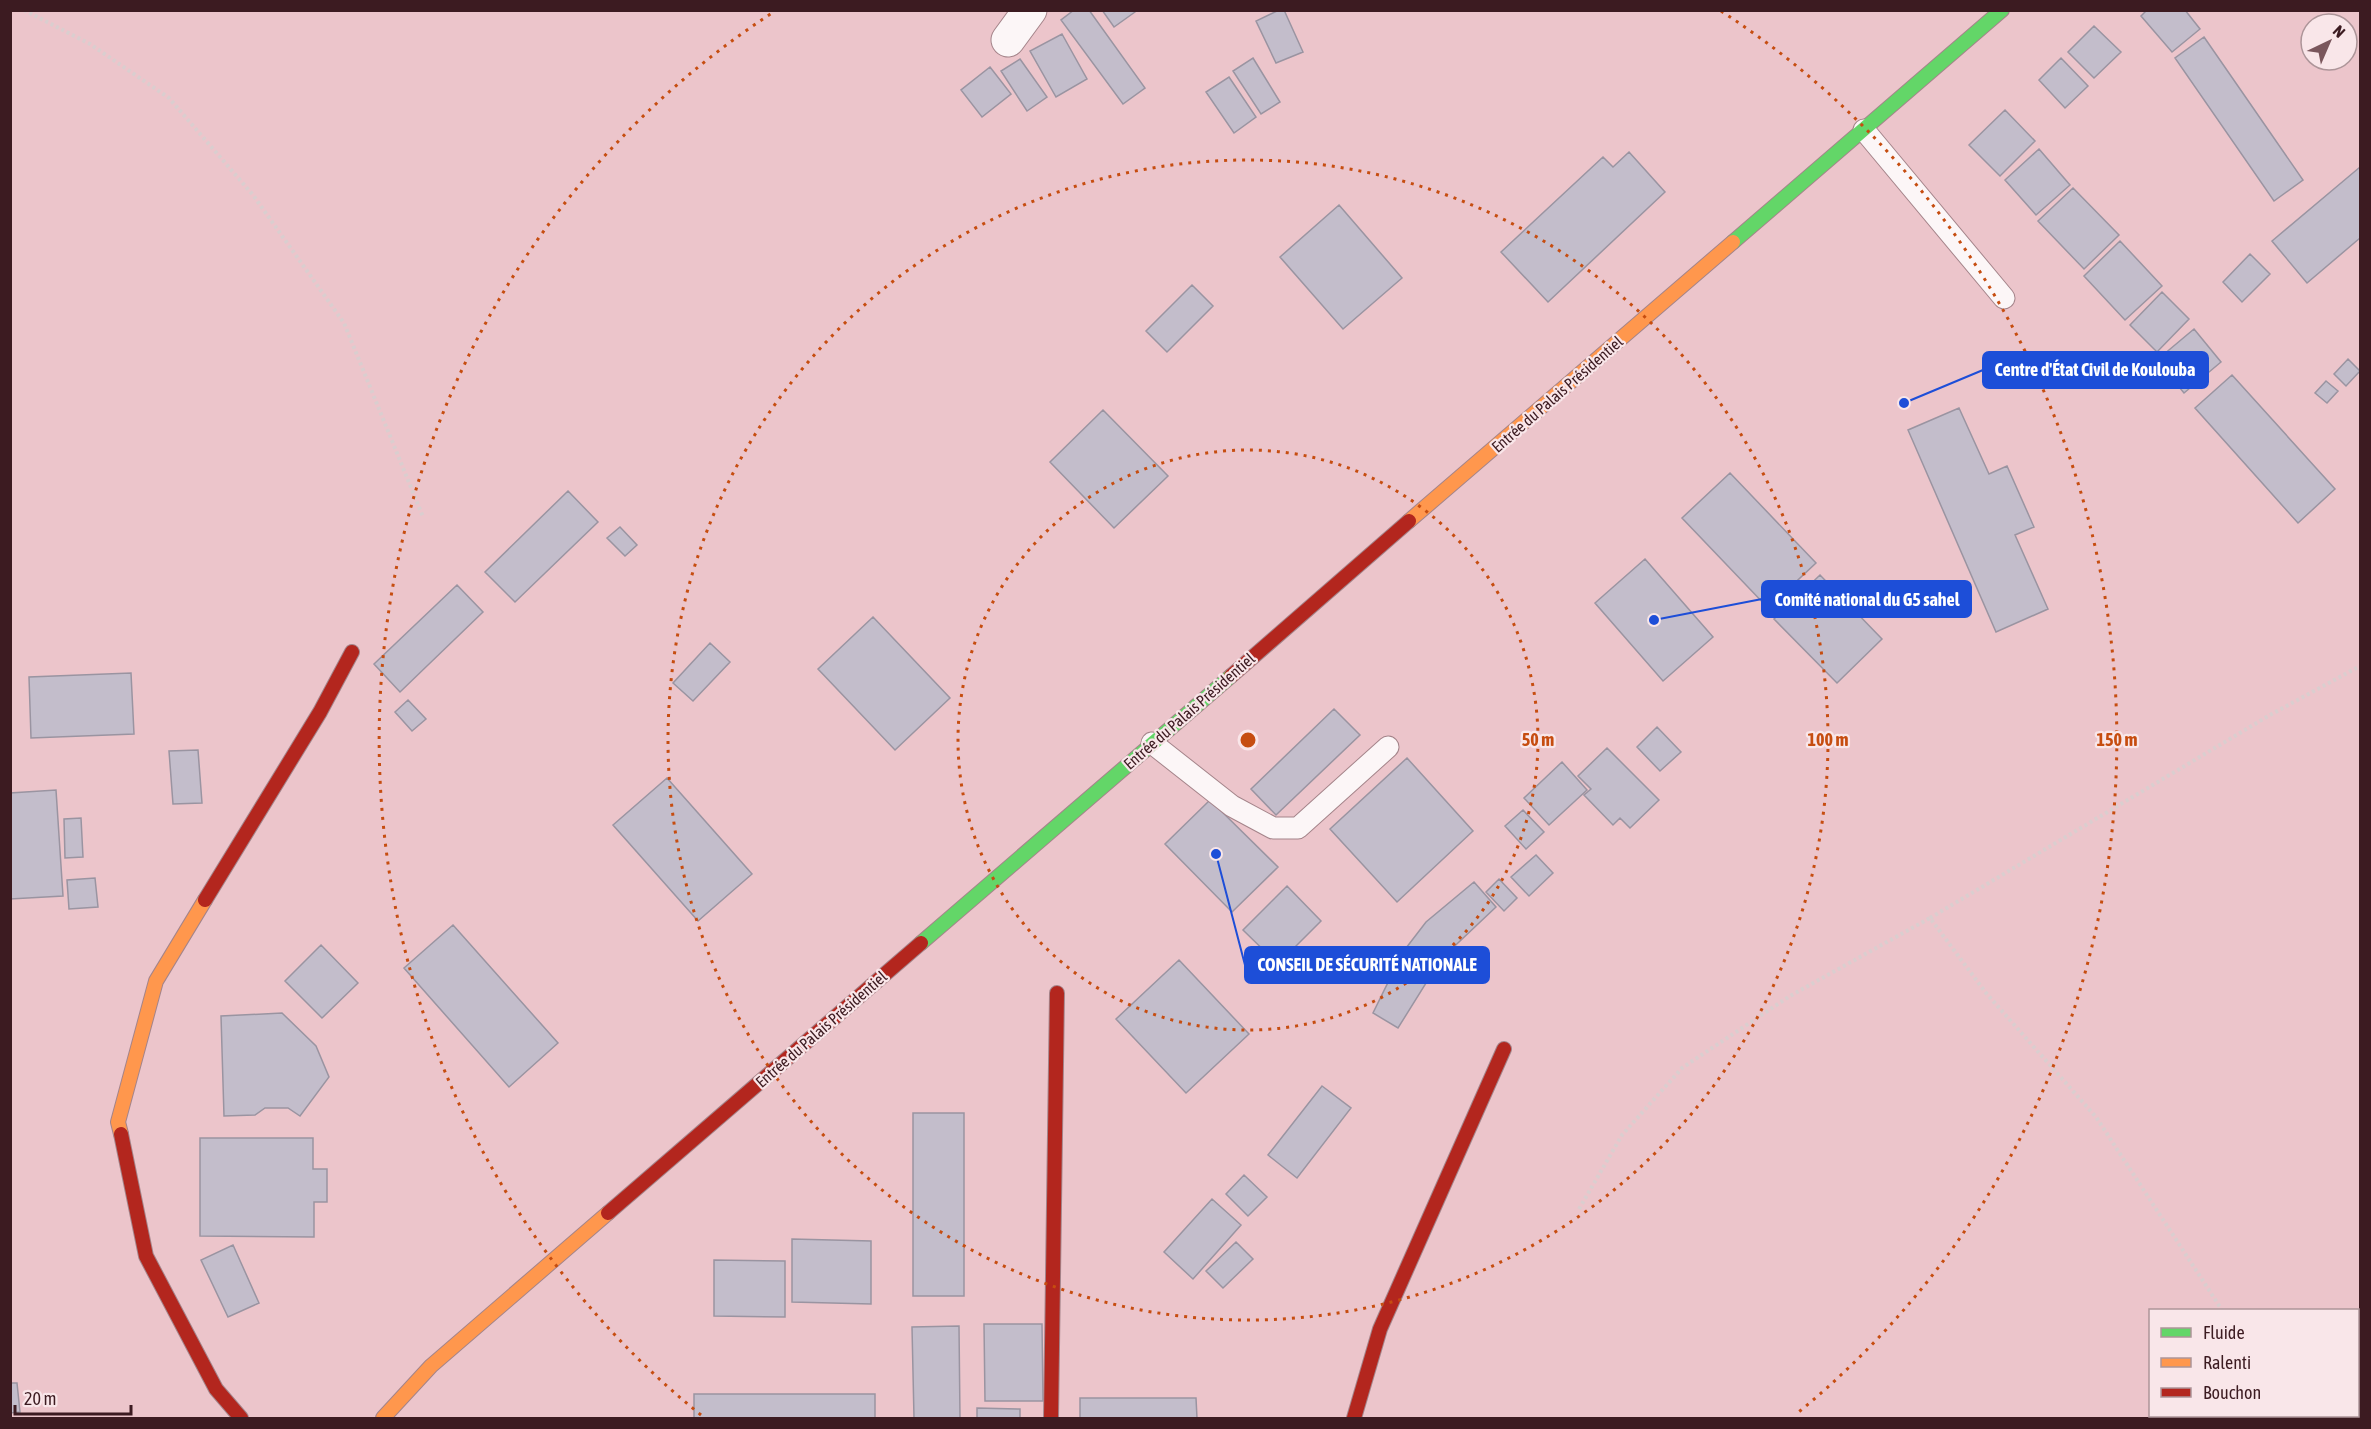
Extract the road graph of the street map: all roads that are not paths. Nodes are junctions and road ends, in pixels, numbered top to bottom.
1 (1030, 10) edge
2 (2002, 10) edge
3 (1008, 40) dead end
4 (1864, 130) junction
5 (2004, 298) dead end
6 (352, 652) dead end
7 (1152, 743) junction
8 (1388, 747) dead end
9 (1057, 993) dead end
10 (1503, 1049) dead end
11 (241, 1419) edge
12 (383, 1419) edge
13 (1051, 1419) edge
14 (1354, 1419) edge

1 - 3 street
2 - 4 street, Entrée du Palais Présidentiel
4 - 5 lane
4 - 7 street, Entrée du Palais Présidentiel
6 - 11 street
7 - 8 lane
7 - 12 street, Entrée du Palais Présidentiel
9 - 13 street
10 - 14 street

